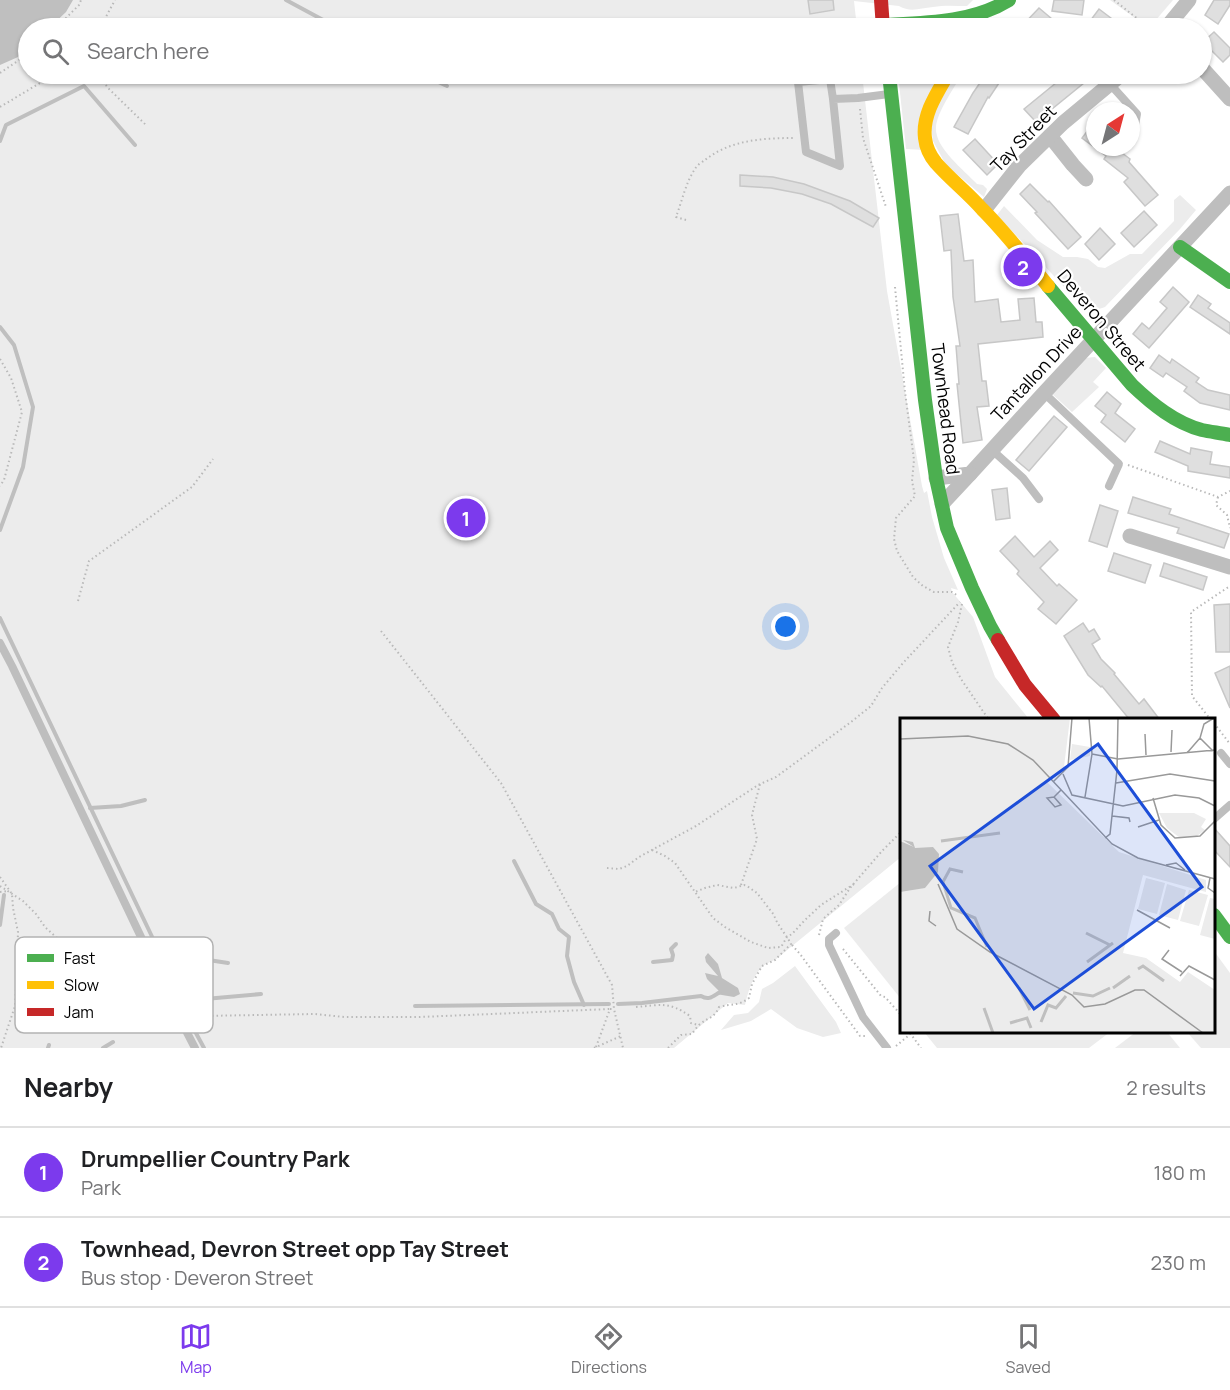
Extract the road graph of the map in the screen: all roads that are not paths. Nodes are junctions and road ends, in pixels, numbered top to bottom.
1 (880, 0) edge
2 (1009, 0) edge
3 (1189, 0) edge
4 (882, 18) edge
5 (972, 18) edge
6 (1174, 18) edge
7 (1212, 79) edge
8 (798, 84) edge
9 (830, 84) edge
10 (890, 84) edge
11 (943, 84) edge
12 (1110, 84) joint
13 (891, 94) junction
14 (832, 99) junction
15 (1230, 99) edge
16 (1126, 102) edge
17 (1050, 136) junction
18 (1086, 179) dead end
19 (1230, 193) edge
20 (984, 210) junction
21 (1180, 247) junction
22 (1230, 282) edge
23 (1093, 340) junction
24 (1044, 393) junction
25 (1230, 435) edge
26 (992, 450) junction
27 (970, 474) junction
28 (936, 478) junction
29 (1109, 486) dead end
30 (1039, 499) dead end
31 (942, 504) junction
32 (1130, 536) dead end
33 (1230, 567) edge
34 (0, 644) edge
35 (1052, 718) edge
36 (1221, 753) dead end
37 (1230, 764) edge
38 (1230, 805) edge
39 (1215, 818) edge
40 (1215, 916) edge
41 (836, 933) road end
42 (141, 937) edge
43 (1230, 937) edge
44 (188, 1033) edge
45 (195, 1048) edge
46 (887, 1048) edge

1 - 4 street
2 - 5 street
3 - 6 street
7 - 15 street
8 - 14 lane
9 - 14 lane
10 - 13 street, Townhead Road
11 - 20 street, Deveron Street
12 - 16 lane
12 - 17 street, Tay Street
13 - 14 lane
13 - 28 street, Townhead Road
17 - 18 street
17 - 20 street, Tay Street
19 - 21 street, Tantallon Drive
20 - 23 street, Deveron Street
21 - 22 street
21 - 23 street, Tantallon Drive
23 - 24 street, Tantallon Drive
23 - 25 street, Deveron Street
24 - 26 street, Tantallon Drive
24 - 29 lane
26 - 27 street, Tantallon Drive
26 - 30 lane
27 - 28 street
27 - 31 street, Tantallon Drive
28 - 31 street, Townhead Road
31 - 35 street, Townhead Road
32 - 33 street
34 - 42 lane
36 - 37 lane
38 - 39 lane
40 - 43 street
41 - 46 lane
44 - 45 lane

